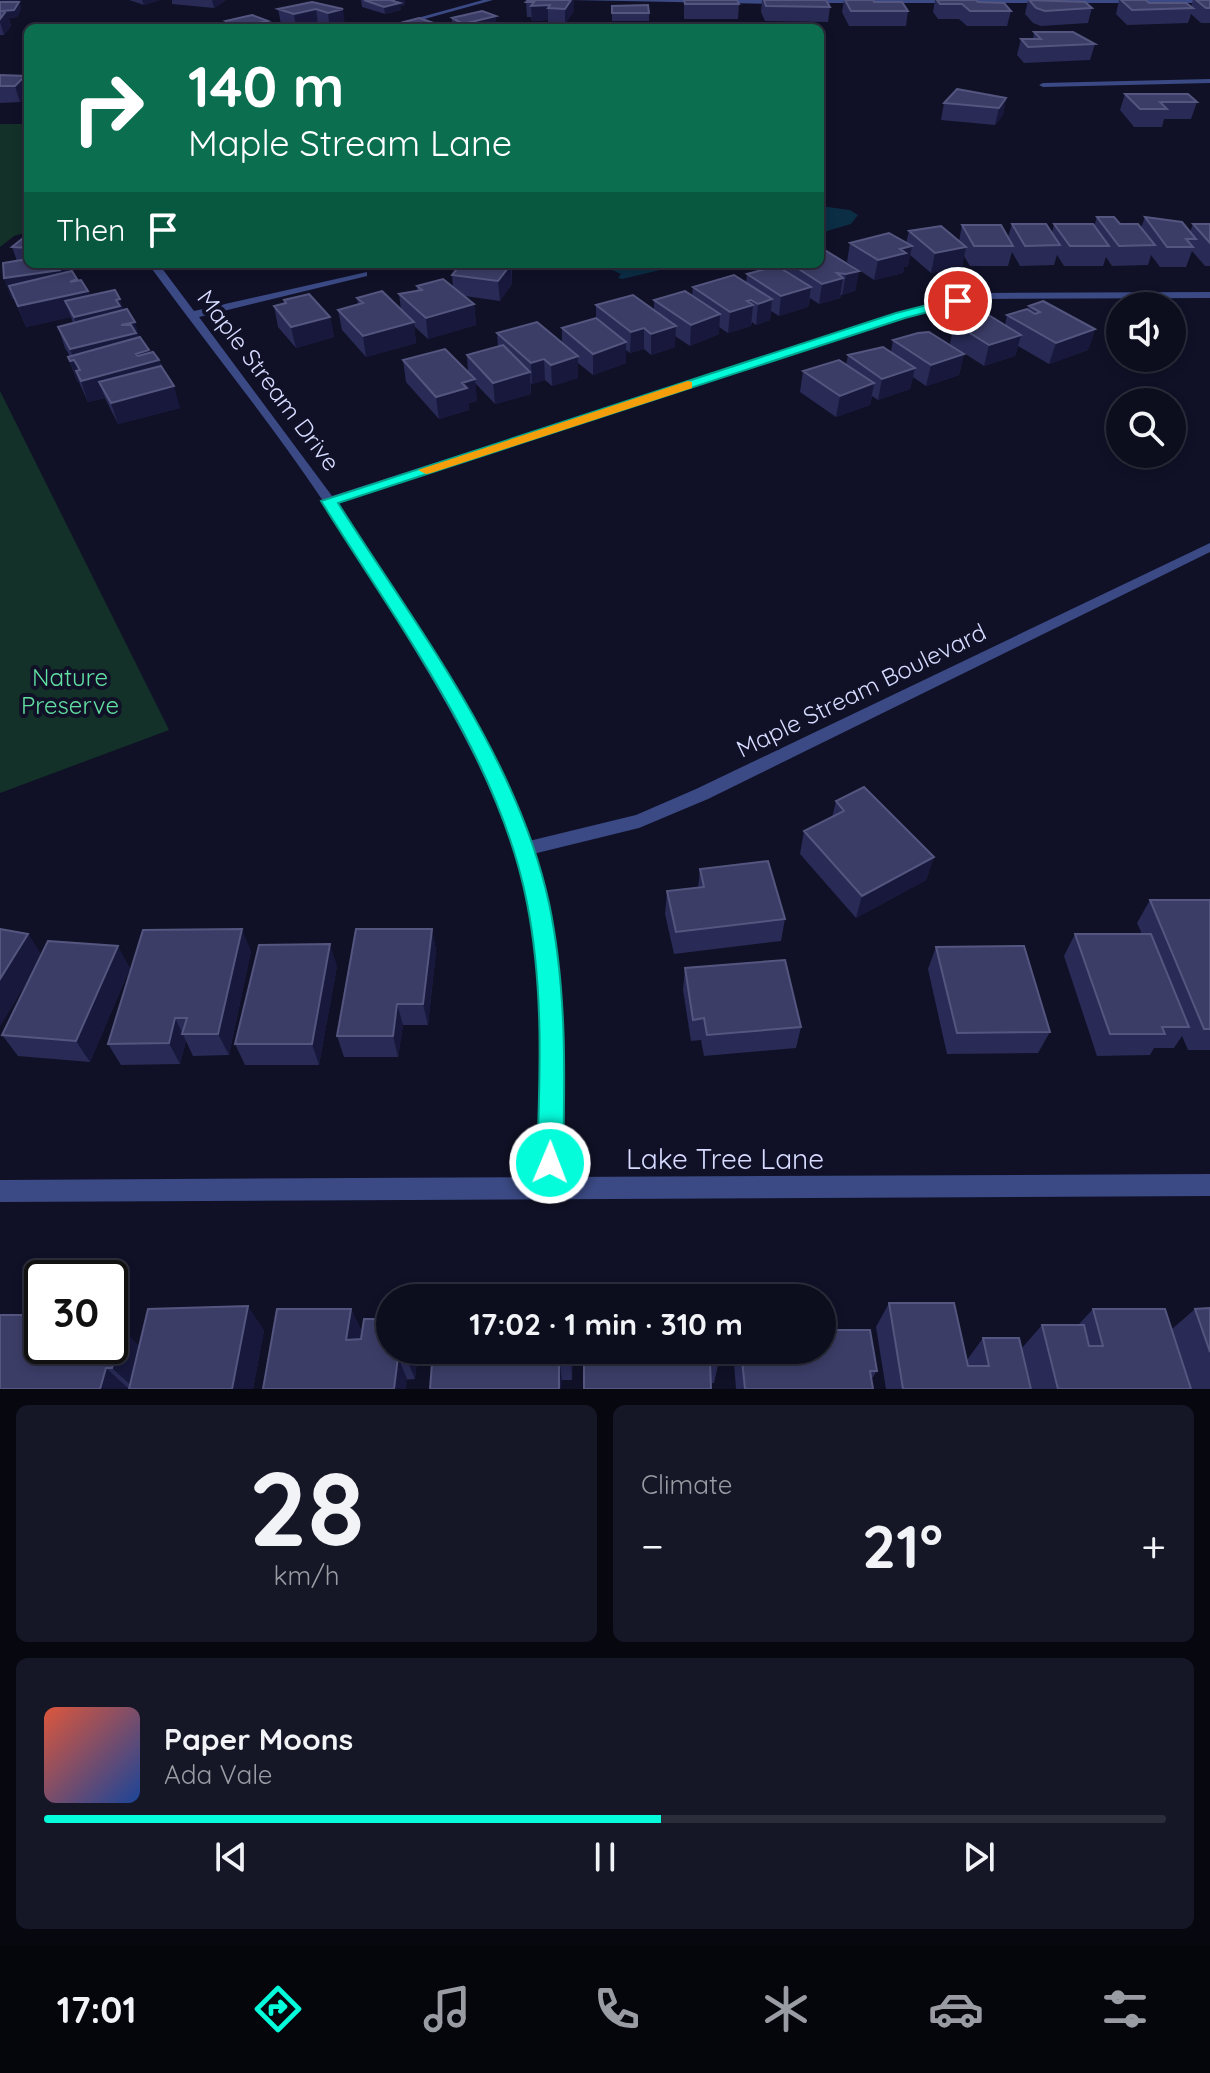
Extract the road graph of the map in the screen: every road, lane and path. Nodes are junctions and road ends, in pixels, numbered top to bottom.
1 (490, 0) edge
2 (573, 0) edge
3 (826, 1) edge
4 (1210, 1) edge
5 (399, 24) edge
6 (1210, 81) edge
7 (1043, 85) dead end
8 (157, 269) dead end
9 (363, 274) dead end
10 (1210, 295) edge
11 (192, 315) junction
12 (329, 501) junction
13 (1210, 547) edge
14 (524, 849) junction
15 (1210, 1185) edge
16 (549, 1189) junction
17 (0, 1191) edge

1 - 5 street
2 - 3 street
3 - 4 street
6 - 7 street
8 - 11 street, Maple Stream Drive
9 - 11 street
10 - 12 street
11 - 12 street, Maple Stream Drive
12 - 14 street, Maple Stream Drive
13 - 14 street, Maple Stream Boulevard
14 - 16 street, Maple Stream Drive
15 - 16 street, Lake Tree Lane
16 - 17 street, Lake Tree Lane

